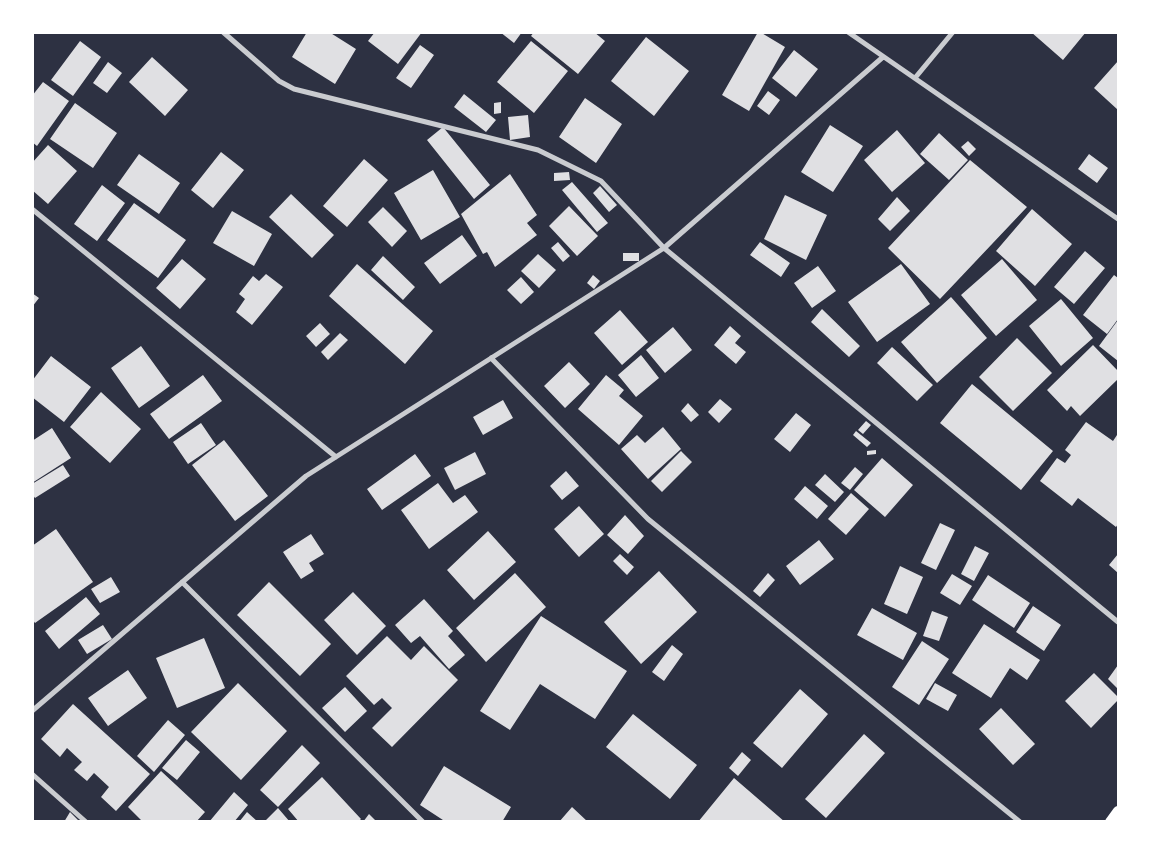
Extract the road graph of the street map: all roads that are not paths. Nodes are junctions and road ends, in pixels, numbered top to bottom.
1 (223, 32) edge
2 (848, 32) edge
3 (953, 32) edge
4 (884, 57) junction
5 (914, 78) junction
6 (32, 209) edge
7 (1118, 219) edge
8 (664, 248) junction
9 (491, 358) junction
10 (336, 457) junction
11 (182, 582) junction
12 (1118, 622) edge
13 (32, 710) edge
14 (32, 774) edge
15 (1118, 811) edge
16 (86, 822) edge
17 (423, 822) edge
18 (1020, 822) edge
19 (1110, 822) edge

1 - 8 street
2 - 4 street
3 - 5 street
4 - 5 street
4 - 8 street
5 - 7 street
6 - 10 street
8 - 9 street
8 - 12 street
9 - 10 street
9 - 18 street
10 - 11 street
11 - 13 street
11 - 17 street
14 - 16 street
15 - 19 main road

